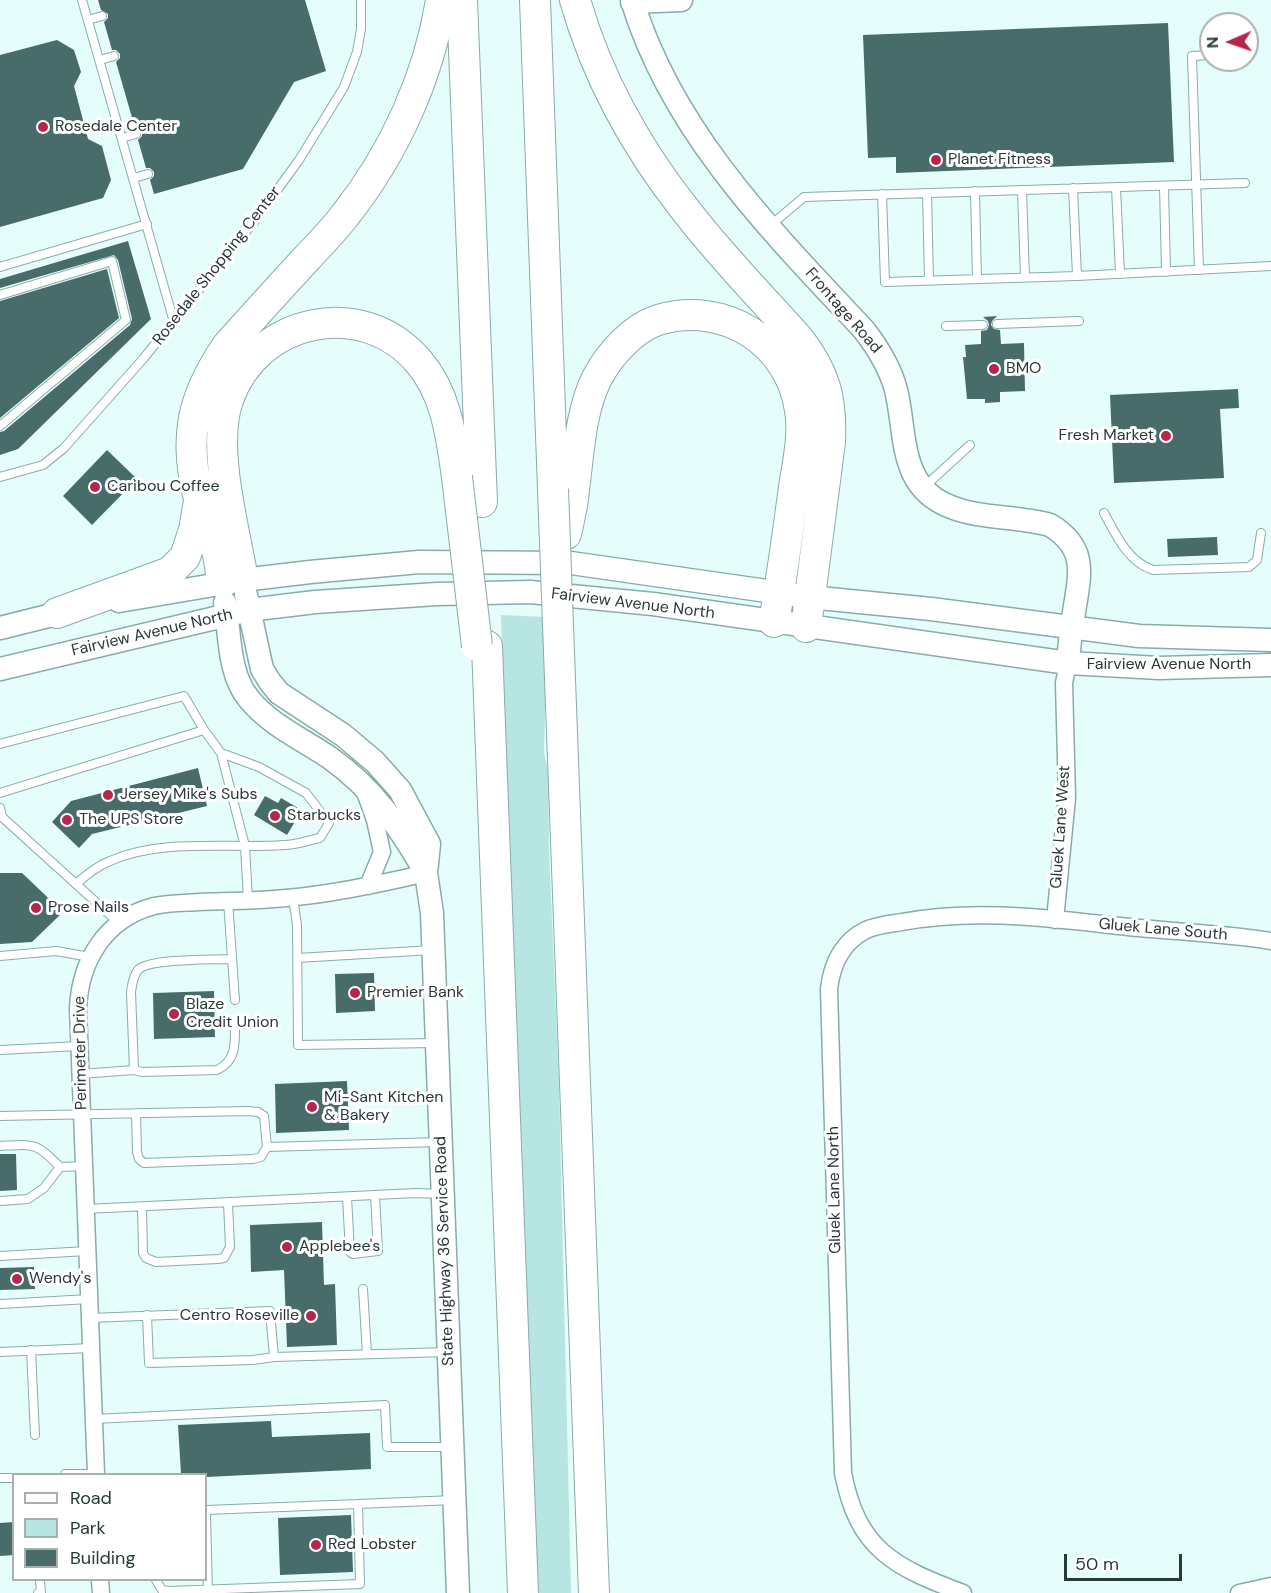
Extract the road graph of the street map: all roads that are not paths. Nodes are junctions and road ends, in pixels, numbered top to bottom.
1 (82, 0) edge
2 (362, 0) edge
3 (441, 0) edge
4 (462, 0) edge
5 (535, 0) edge
6 (575, 0) edge
7 (681, 0) edge
8 (632, 1) edge
9 (102, 16) dead end
10 (88, 20) junction
11 (114, 56) dead end
12 (1199, 56) edge
13 (100, 60) junction
14 (136, 134) dead end
15 (122, 138) junction
16 (148, 174) dead end
17 (134, 178) junction
18 (1245, 183) dead end
19 (1197, 184) junction
20 (1164, 186) junction
21 (1116, 187) junction
22 (1073, 188) junction
23 (1022, 190) junction
24 (975, 191) junction
25 (927, 193) junction
26 (882, 194) junction
27 (147, 224) junction
28 (768, 227) junction
29 (1271, 266) edge
30 (0, 267) edge
31 (1199, 270) junction
32 (1166, 272) junction
33 (1120, 274) junction
34 (1077, 276) junction
35 (1025, 277) junction
36 (977, 279) junction
37 (929, 280) junction
38 (0, 295) edge
39 (1079, 321) dead end
40 (174, 322) junction
41 (997, 324) dead end
42 (983, 325) dead end
43 (946, 326) dead end
44 (0, 426) edge
45 (970, 446) dead end
46 (1, 474) edge
47 (923, 489) junction
48 (564, 490) junction
49 (199, 498) junction
50 (1104, 513) dead end
51 (1262, 533) dead end
52 (233, 582) junction
53 (780, 592) junction
54 (809, 597) junction
55 (57, 613) junction
56 (238, 613) junction
57 (774, 622) junction
58 (806, 627) junction
59 (0, 628) edge
60 (1071, 628) junction
61 (1271, 640) edge
62 (482, 646) junction
63 (1068, 663) junction
64 (1271, 665) edge
65 (0, 669) edge
66 (204, 730) junction
67 (0, 744) edge
68 (220, 753) junction
69 (363, 785) junction
70 (0, 793) edge
71 (0, 808) edge
72 (244, 846) junction
73 (426, 873) junction
74 (76, 884) junction
75 (368, 886) junction
76 (293, 898) junction
77 (248, 900) junction
78 (228, 901) junction
79 (1055, 920) junction
80 (118, 923) junction
81 (1271, 941) edge
82 (433, 950) junction
83 (0, 956) edge
84 (90, 957) junction
85 (297, 958) junction
86 (231, 959) junction
87 (235, 1000) dead end
88 (235, 1026) dead end
89 (437, 1042) junction
90 (79, 1046) junction
91 (0, 1050) edge
92 (134, 1070) junction
93 (80, 1074) junction
94 (136, 1113) junction
95 (82, 1114) junction
96 (0, 1116) edge
97 (441, 1142) junction
98 (0, 1146) edge
99 (267, 1147) junction
100 (84, 1166) junction
101 (60, 1167) junction
102 (443, 1194) junction
103 (375, 1195) junction
104 (346, 1197) junction
105 (0, 1201) edge
106 (228, 1203) junction
107 (142, 1207) junction
108 (86, 1209) junction
109 (87, 1251) junction
110 (0, 1256) edge
111 (363, 1289) dead end
112 (89, 1299) junction
113 (0, 1304) edge
114 (147, 1315) junction
115 (90, 1318) junction
116 (91, 1348) junction
117 (31, 1350) junction
118 (0, 1352) edge
119 (449, 1352) junction
120 (367, 1354) junction
121 (274, 1357) junction
122 (94, 1419) junction
123 (34, 1435) dead end
124 (453, 1447) junction
125 (96, 1473) edge
126 (455, 1500) junction
127 (358, 1504) junction
128 (207, 1512) edge
129 (207, 1552) edge
130 (40, 1581) edge
131 (157, 1581) edge
132 (1271, 1586) edge
133 (208, 1591) edge
134 (38, 1593) edge
135 (458, 1593) edge
136 (521, 1593) edge
137 (594, 1593) edge
138 (963, 1593) edge
139 (1239, 1593) edge

1 - 10 lane
2 - 40 lane, Rosedale Shopping Center
3 - 49 highway
4 - 62 highway
5 - 48 highway
6 - 54 highway
7 - 8 street
8 - 28 street, Frontage Road
9 - 10 lane
10 - 13 lane
11 - 13 lane
12 - 19 lane
13 - 15 lane
14 - 15 lane
15 - 17 lane
16 - 17 lane
17 - 27 lane
18 - 19 lane
19 - 20 lane
19 - 31 lane
20 - 21 lane
20 - 32 lane
21 - 22 lane
21 - 33 lane
22 - 23 lane
22 - 34 lane
23 - 24 lane
23 - 35 lane
24 - 25 lane
24 - 36 lane
25 - 26 lane
25 - 37 lane
26 - 28 lane
26 - 37 lane
27 - 30 lane
27 - 40 lane
28 - 47 street, Frontage Road
29 - 31 lane
31 - 32 lane
32 - 33 lane
33 - 34 lane
34 - 35 lane
35 - 36 lane
36 - 37 lane
38 - 44 lane
39 - 41 lane
40 - 46 lane, Rosedale Shopping Center
42 - 43 lane
45 - 47 lane
47 - 60 street, Frontage Road
48 - 53 highway
48 - 137 highway, bridge
49 - 52 highway
49 - 55 highway
50 - 51 lane
52 - 53 street, Fairview Avenue North
52 - 55 street, Fairview Avenue North
52 - 56 street
52 - 62 highway, bridge
53 - 54 street, Fairview Avenue North
53 - 57 highway
54 - 58 highway
54 - 60 street, Fairview Avenue North
55 - 59 street, Fairview Avenue North
56 - 57 street, Fairview Avenue North
56 - 65 street, Fairview Avenue North
56 - 69 street
56 - 73 street
57 - 58 street, Fairview Avenue North
58 - 63 street, Fairview Avenue North
60 - 61 street, Fairview Avenue North
60 - 63 street, Frontage Road
62 - 136 highway
63 - 64 street, Fairview Avenue North
63 - 79 street, Gluek Lane West
66 - 67 lane
66 - 68 lane
66 - 70 lane
68 - 72 lane
68 - 72 lane
69 - 73 street
69 - 75 street
71 - 74 lane
72 - 74 lane
72 - 77 lane
73 - 75 street, Perimeter Drive
73 - 82 street, State Highway 36 Service Road
74 - 80 lane
75 - 76 street, Perimeter Drive
76 - 77 street, Perimeter Drive
76 - 85 lane
77 - 78 street, Perimeter Drive
78 - 80 street, Perimeter Drive
78 - 86 lane
79 - 81 street, Gluek Lane South
79 - 138 street, Gluek Lane North
80 - 84 street, Perimeter Drive
82 - 85 lane
82 - 89 street, State Highway 36 Service Road
83 - 84 lane
84 - 90 street, Perimeter Drive
85 - 89 lane
86 - 87 lane
86 - 92 lane
88 - 92 lane
89 - 97 street, State Highway 36 Service Road
90 - 91 lane
90 - 93 street, Perimeter Drive
92 - 93 lane
93 - 95 street, Perimeter Drive
94 - 95 lane
94 - 99 lane
94 - 99 lane
95 - 96 lane
95 - 100 street, Perimeter Drive
97 - 99 lane
97 - 102 street, State Highway 36 Service Road
98 - 101 lane
100 - 101 lane
100 - 108 street, Perimeter Drive
101 - 105 lane
102 - 103 lane
102 - 119 street, State Highway 36 Service Road
103 - 104 lane
103 - 104 lane
104 - 106 lane
106 - 107 lane
106 - 107 lane
107 - 108 lane
108 - 109 street, Perimeter Drive
109 - 110 lane
109 - 112 street, Perimeter Drive
111 - 120 lane
112 - 113 lane
112 - 115 street, Perimeter Drive
114 - 115 lane
114 - 121 lane
114 - 121 lane
115 - 116 street, Perimeter Drive
116 - 117 lane
116 - 122 street, Perimeter Drive
117 - 118 lane
117 - 123 lane
119 - 120 lane
119 - 124 street, State Highway 36 Service Road
120 - 121 lane
122 - 124 lane
122 - 125 street, Perimeter Drive
124 - 126 street, State Highway 36 Service Road
126 - 127 lane
126 - 135 street, State Highway 36 Service Road
127 - 128 lane
127 - 133 lane
129 - 133 lane
130 - 134 lane
131 - 133 lane
132 - 139 street

